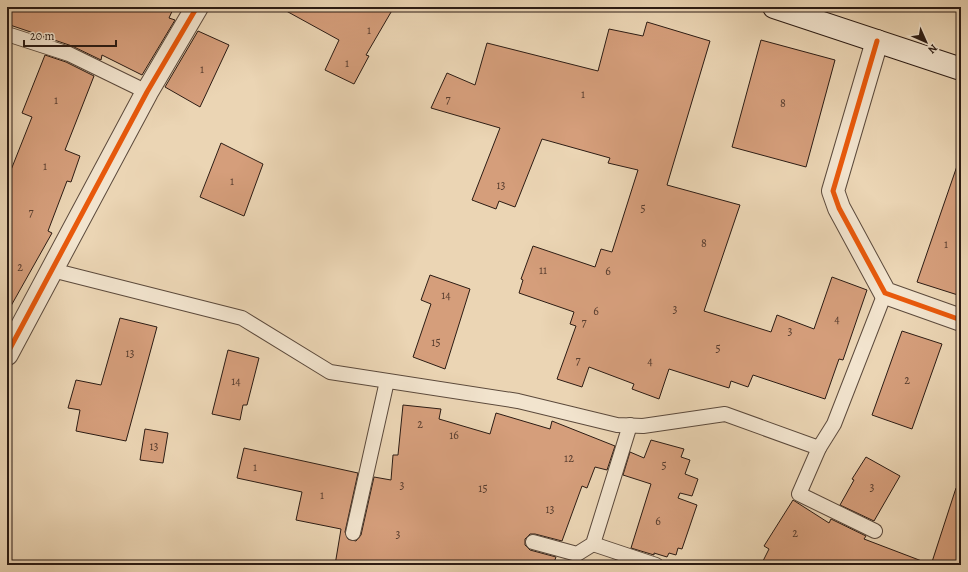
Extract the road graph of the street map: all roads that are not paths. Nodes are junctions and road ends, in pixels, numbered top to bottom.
1 (197, 7) edge
2 (774, 7) edge
3 (7, 34) edge
4 (877, 41) junction
5 (961, 70) edge
6 (147, 92) junction
7 (52, 270) junction
8 (884, 293) junction
9 (961, 320) edge
10 (7, 354) edge
11 (387, 381) junction
12 (630, 426) junction
13 (819, 448) junction
14 (875, 531) dead end
15 (353, 532) dead end
16 (533, 542) dead end
17 (593, 544) junction
18 (656, 565) edge

1 - 6 street
2 - 4 street
3 - 6 lane
4 - 5 street
4 - 8 street
6 - 7 street
7 - 10 street
7 - 11 lane
8 - 9 street
8 - 13 lane
11 - 12 lane
11 - 15 lane
12 - 13 lane
12 - 17 lane
13 - 14 lane
16 - 17 lane
17 - 18 lane

